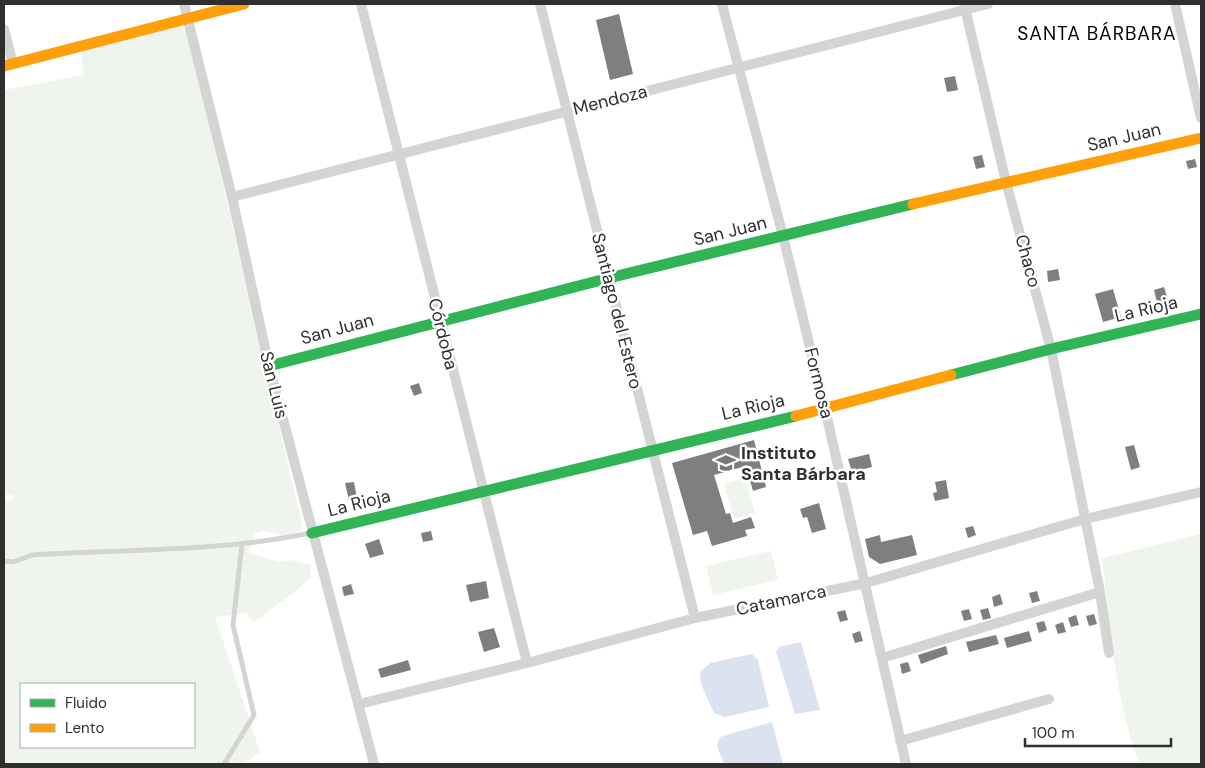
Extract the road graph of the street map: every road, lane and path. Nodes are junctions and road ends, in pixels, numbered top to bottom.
1 (184, 4) edge
2 (244, 4) edge
3 (361, 4) edge
4 (540, 4) edge
5 (722, 4) edge
6 (988, 4) edge
7 (1175, 4) edge
8 (965, 7) edge
9 (188, 18) junction
10 (4, 29) edge
11 (9, 65) edge
12 (738, 68) junction
13 (568, 110) junction
14 (1201, 118) edge
15 (1201, 138) edge
16 (398, 154) junction
17 (1006, 182) junction
18 (232, 196) junction
19 (783, 236) junction
20 (608, 279) junction
21 (1201, 314) edge
22 (440, 320) junction
23 (1051, 349) junction
24 (269, 366) junction
25 (825, 409) junction
26 (652, 449) junction
27 (484, 490) junction
28 (1201, 492) edge
29 (1085, 519) junction
30 (312, 533) junction
31 (242, 544) junction
32 (4, 561) edge
33 (866, 583) junction
34 (1100, 592) junction
35 (695, 618) junction
36 (1109, 653) dead end
37 (882, 658) junction
38 (527, 663) junction
39 (1049, 699) dead end
40 (359, 704) junction
41 (900, 741) junction
42 (224, 764) edge
43 (374, 764) edge
44 (906, 764) edge

1 - 9 street, San Luis
2 - 9 street
3 - 16 street, Córdoba
4 - 13 street, Santiago del Estero
5 - 12 street, Formosa
6 - 8 street, Mendoza
7 - 14 street
8 - 12 street, Mendoza
8 - 17 street, Chaco
9 - 11 street
9 - 18 street, San Luis
10 - 11 street
12 - 13 street, Mendoza
12 - 19 street, Formosa
13 - 16 street, Mendoza
13 - 20 street, Santiago del Estero
15 - 17 street, San Juan
16 - 18 street, Mendoza
16 - 22 street, Córdoba
17 - 19 street, San Juan
17 - 23 street, Chaco
18 - 24 street, San Luis
19 - 20 street, San Juan
19 - 25 street, Formosa
20 - 22 street, San Juan
20 - 26 street, Santiago del Estero
21 - 23 street, La Rioja
22 - 24 street, San Juan
22 - 27 street, Córdoba
23 - 25 street, La Rioja
23 - 29 street, Chaco
24 - 30 street, San Luis
25 - 26 street, La Rioja
25 - 33 street, Formosa
26 - 27 street, La Rioja
26 - 35 street, Santiago del Estero
27 - 30 street, La Rioja
27 - 38 street, Córdoba
28 - 29 street, Catamarca
29 - 33 street, Catamarca
29 - 34 street, Chaco
30 - 31 lane
30 - 40 street, San Luis
31 - 32 lane
31 - 42 lane
33 - 35 street, Catamarca
33 - 37 street, Formosa
34 - 36 street, Chaco
34 - 37 street
35 - 38 street, Catamarca
37 - 41 street, Formosa
38 - 40 street, Catamarca
39 - 41 street
40 - 43 street, San Luis
41 - 44 street, Formosa

